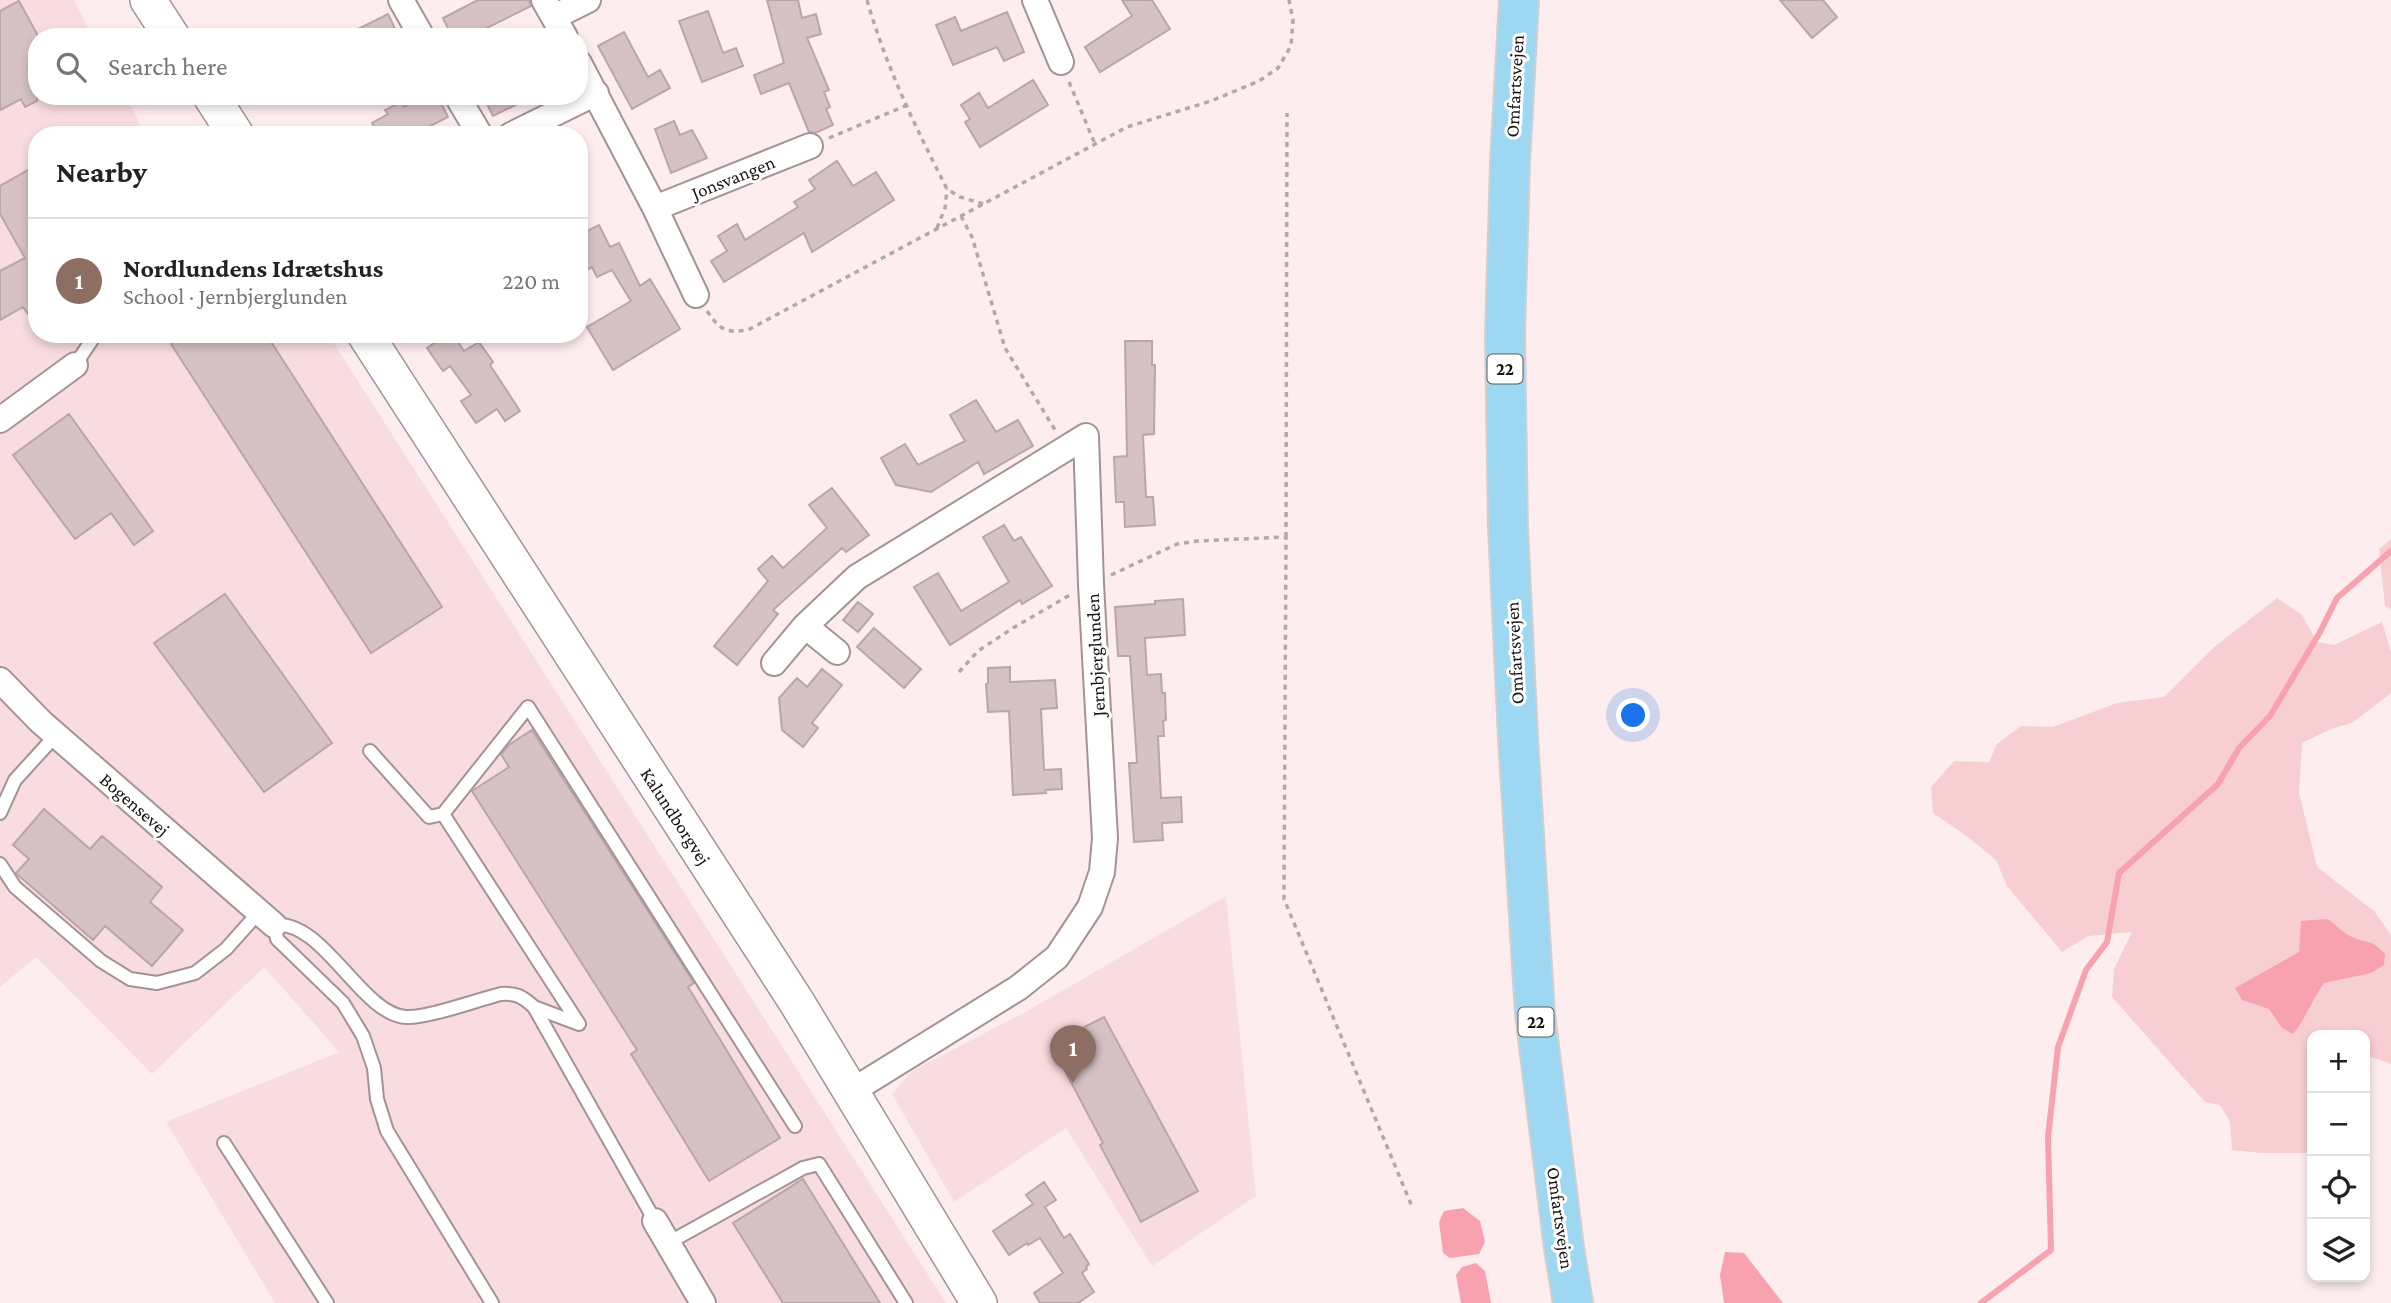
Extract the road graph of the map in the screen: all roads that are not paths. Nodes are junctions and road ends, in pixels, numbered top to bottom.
1 (148, 0) edge
2 (401, 0) edge
3 (588, 0) edge
4 (1035, 0) edge
5 (1519, 0) edge
6 (554, 18) edge
7 (166, 28) edge
8 (417, 28) edge
9 (1061, 62) road end
10 (588, 79) edge
11 (596, 93) junction
12 (588, 97) edge
13 (217, 105) edge
14 (462, 105) edge
15 (572, 105) edge
16 (230, 126) edge
17 (475, 126) edge
18 (530, 126) edge
19 (810, 146) road end
20 (655, 208) junction
21 (696, 295) road end
22 (90, 343) edge
23 (371, 343) edge
24 (75, 365) joint
25 (0, 420) edge
26 (806, 626) junction
27 (837, 652) dead end
28 (774, 663) dead end
29 (0, 680) edge
30 (56, 735) junction
31 (370, 751) dead end
32 (0, 813) edge
33 (443, 814) junction
34 (0, 864) edge
35 (267, 919) junction
36 (534, 1007) junction
37 (852, 1091) junction
38 (795, 1126) dead end
39 (224, 1143) dead end
40 (655, 1222) joint
41 (668, 1243) junction
42 (327, 1303) edge
43 (492, 1303) edge
44 (703, 1303) edge
45 (906, 1303) edge
46 (979, 1303) edge
47 (1573, 1303) edge

1 - 7 street
2 - 8 street
3 - 6 street
4 - 9 street
5 - 47 main road, Omfartsvejen / 22
10 - 11 street
11 - 12 street
11 - 20 street
13 - 16 street
14 - 17 street
15 - 18 street
19 - 20 street, Jonsvangen
20 - 21 street
22 - 24 lane
23 - 37 street, Kalundborgvej
24 - 25 street
26 - 27 street
26 - 28 street
26 - 37 street, Jernbjerglunden
29 - 30 street, Bogensevej
30 - 32 lane
30 - 35 street, Bogensevej
31 - 33 lane
33 - 36 lane
33 - 38 lane
34 - 35 lane
35 - 36 lane
35 - 43 lane
36 - 40 lane
37 - 46 street, Kalundborgvej
39 - 42 lane
40 - 41 street
41 - 44 street
41 - 45 lane

